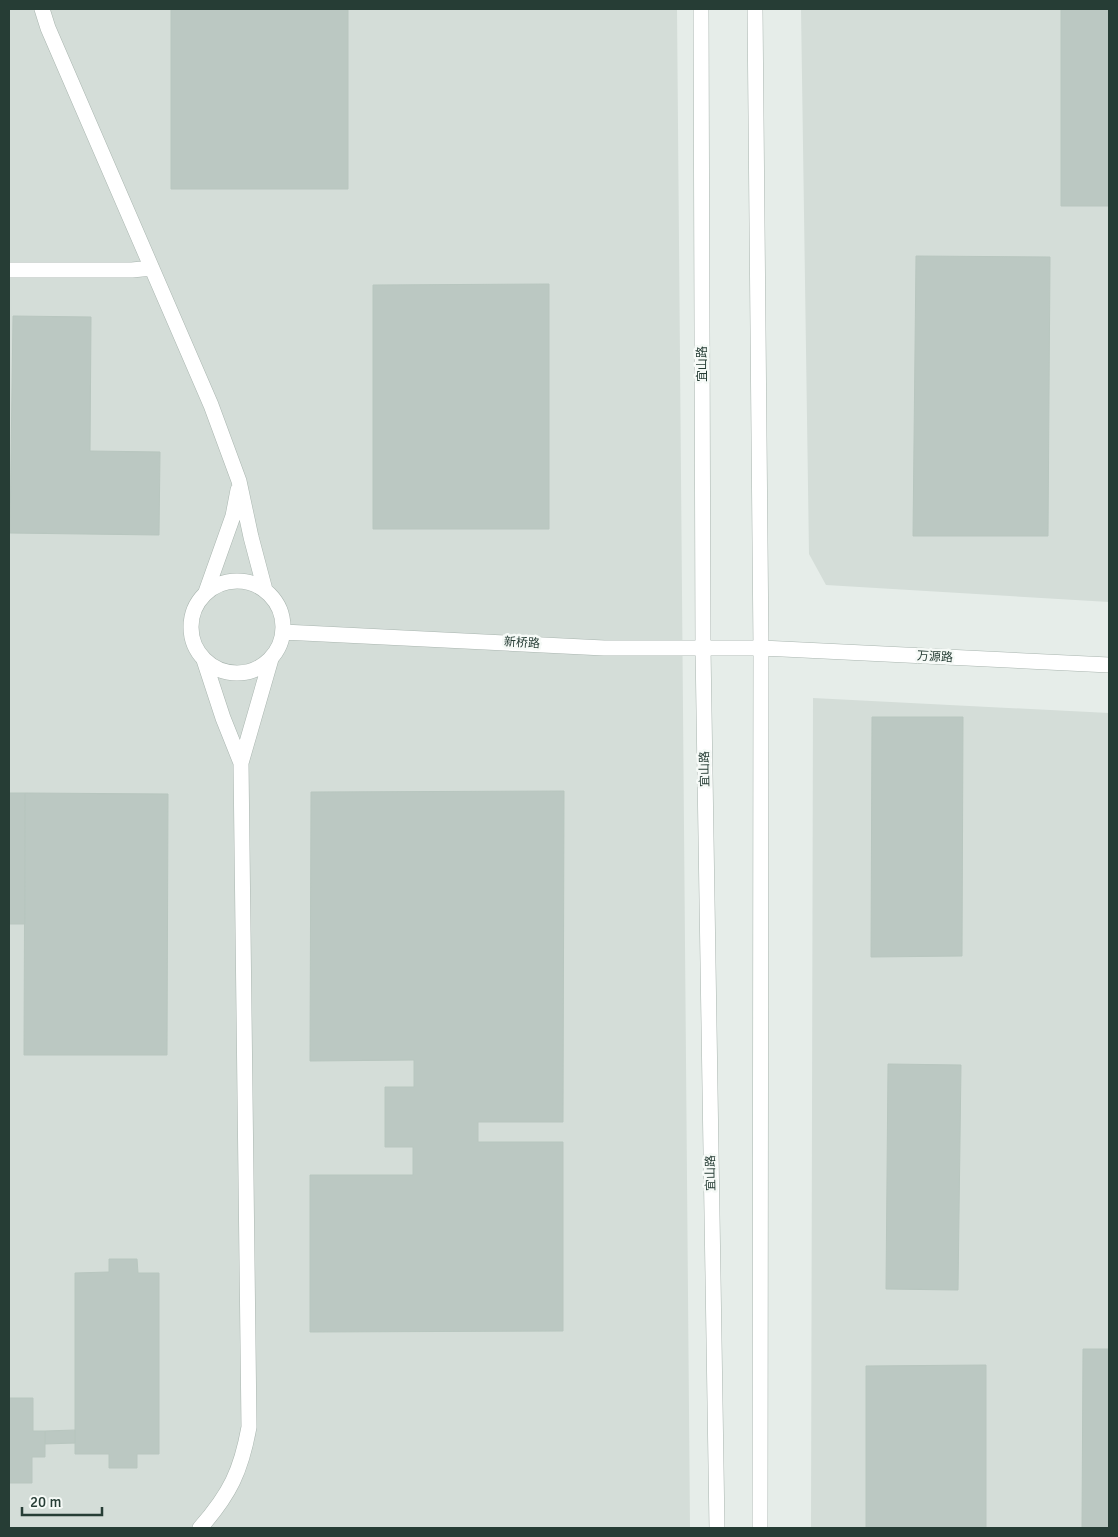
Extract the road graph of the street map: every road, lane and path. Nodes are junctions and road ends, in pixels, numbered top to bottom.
1 (42, 9) edge
2 (701, 9) edge
3 (756, 9) edge
4 (152, 268) junction
5 (9, 270) edge
6 (239, 482) junction
7 (265, 590) junction
8 (206, 592) junction
9 (283, 632) junction
10 (703, 648) junction
11 (761, 648) junction
12 (271, 659) junction
13 (204, 660) junction
14 (1109, 665) edge
15 (241, 763) junction
16 (200, 1528) edge
17 (717, 1528) edge
18 (760, 1528) edge

1 - 4 street
2 - 10 street, 宜山路
3 - 11 street
4 - 5 street
4 - 6 street
6 - 7 street
6 - 8 street
7 - 8 street
7 - 9 street
8 - 13 street
9 - 10 street, 新桥路
9 - 12 street
10 - 11 street, 新桥路
10 - 17 street, 宜山路
11 - 14 street, 万源路
11 - 18 street
12 - 13 street
12 - 15 street
13 - 15 street
15 - 16 street

